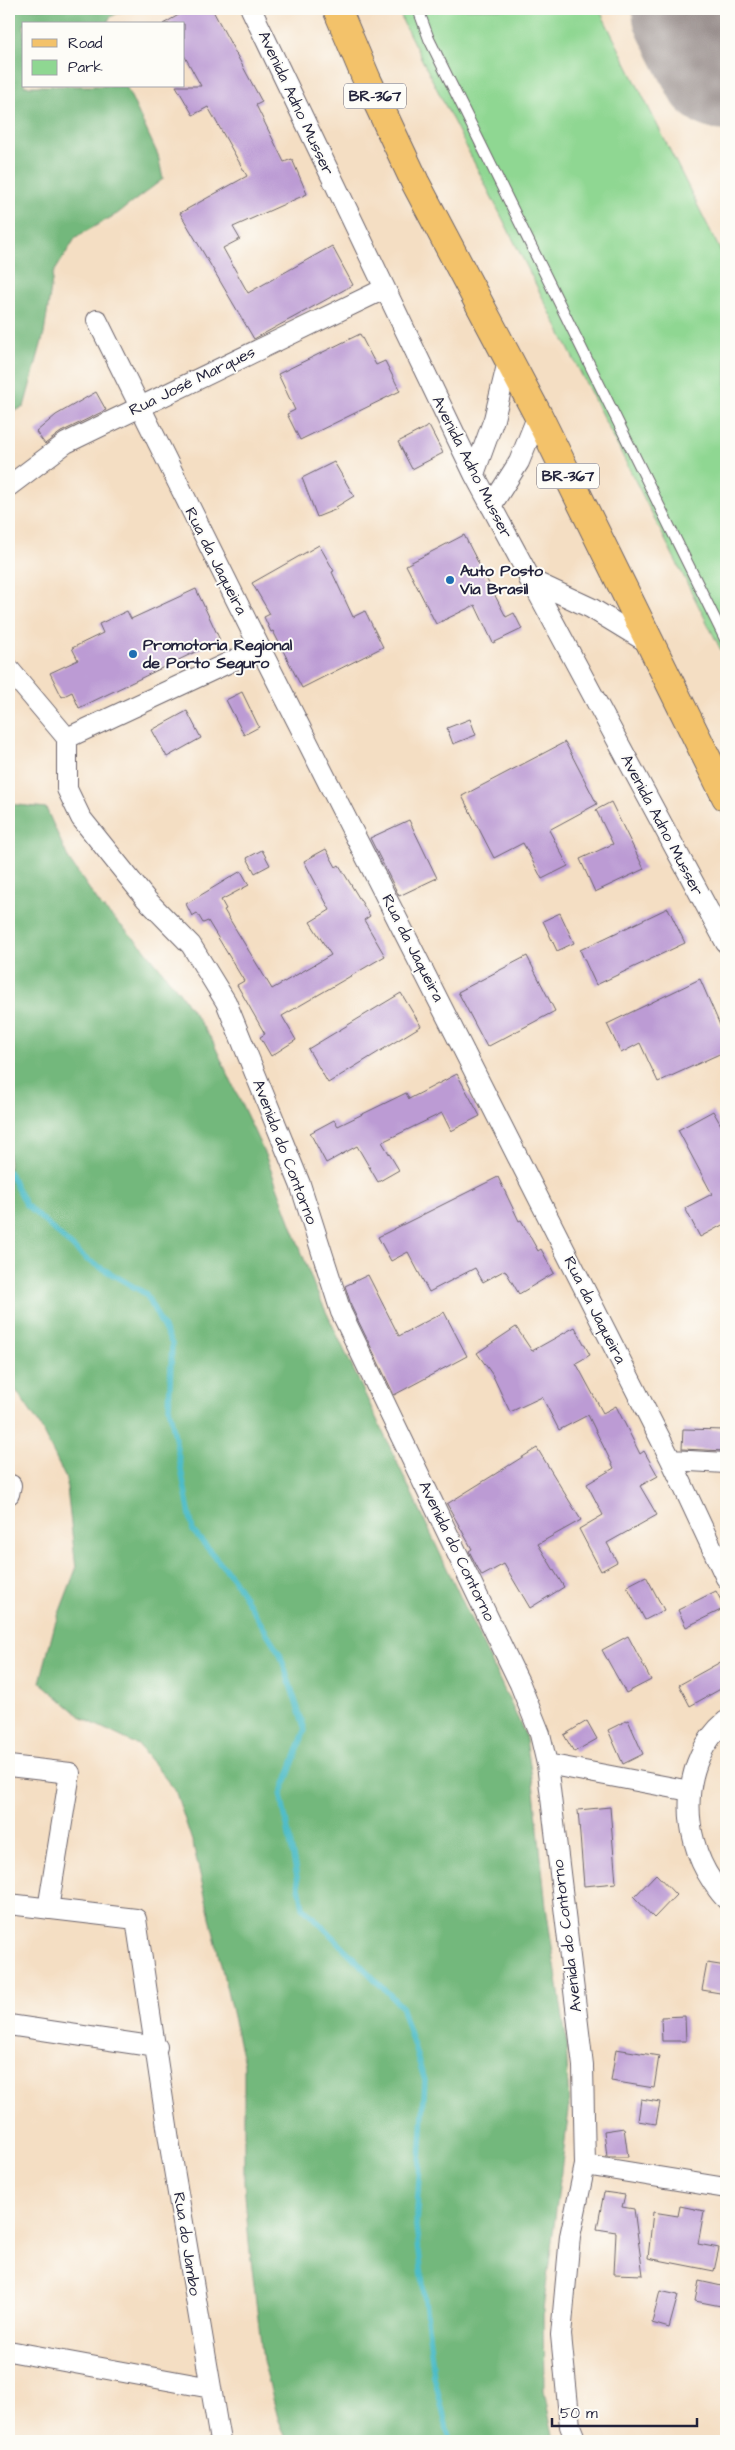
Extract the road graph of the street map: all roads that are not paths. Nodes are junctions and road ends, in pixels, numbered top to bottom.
1 (251, 9) edge
2 (337, 9) edge
3 (418, 9) edge
4 (384, 289) junction
5 (97, 320) dead end
6 (508, 361) junction
7 (139, 407) junction
8 (538, 414) junction
9 (474, 474) junction
10 (9, 486) edge
11 (491, 506) junction
12 (529, 579) junction
13 (726, 641) edge
14 (650, 644) junction
15 (260, 648) junction
16 (9, 669) edge
17 (67, 738) junction
18 (726, 798) edge
19 (726, 943) edge
20 (671, 1460) junction
21 (726, 1463) edge
22 (726, 1578) edge
23 (726, 1721) edge
24 (547, 1764) junction
25 (9, 1766) edge
26 (690, 1791) junction
27 (726, 1899) edge
28 (9, 1904) edge
29 (48, 1909) junction
30 (9, 2025) edge
31 (157, 2046) junction
32 (585, 2165) junction
33 (726, 2188) edge
34 (9, 2351) edge
35 (210, 2388) junction
36 (220, 2441) edge
37 (576, 2441) edge

1 - 4 street, Avenida Adno Musser
2 - 6 main road, BR-367
3 - 13 lane
4 - 7 street, Rua José Marques
4 - 9 street, Avenida Adno Musser
5 - 7 street, Rua da Jaqueira
6 - 8 main road, BR-367
6 - 9 street
7 - 10 street, Rua José Marques
7 - 15 street, Rua da Jaqueira
8 - 11 street
8 - 14 main road, BR-367
9 - 11 street, Avenida Adno Musser
11 - 12 street, Avenida Adno Musser
12 - 14 street
12 - 19 street, Avenida Adno Musser
14 - 18 main road, BR-367
15 - 17 street
15 - 20 street, Rua da Jaqueira
16 - 17 street
17 - 24 street, Avenida do Contorno
20 - 21 street
20 - 22 street, Rua da Jaqueira
23 - 26 street
24 - 26 street
24 - 32 street, Avenida do Contorno
25 - 29 street
26 - 27 street
28 - 29 street
29 - 31 street, Rua do Jambo
30 - 31 street
31 - 35 street, Rua do Jambo
32 - 33 street
32 - 37 street, Avenida do Contorno
34 - 35 street
35 - 36 street, Rua do Jambo

